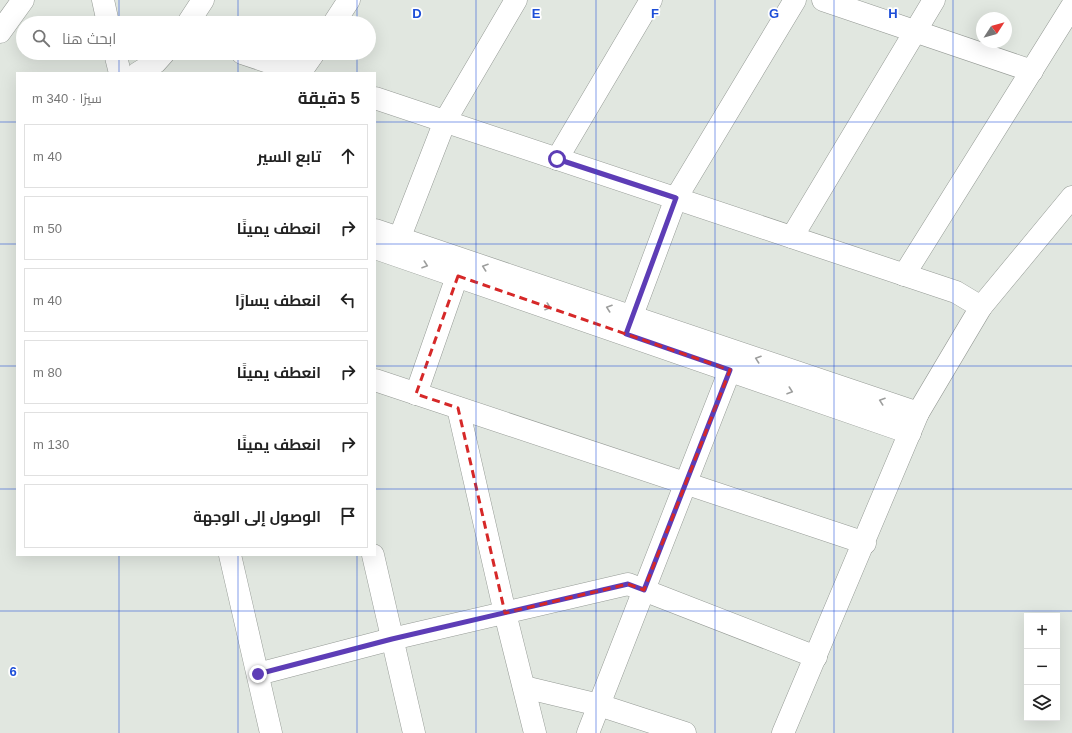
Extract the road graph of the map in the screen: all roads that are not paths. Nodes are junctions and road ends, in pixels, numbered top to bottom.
1 (23, 0) edge
2 (103, 0) edge
3 (203, 0) edge
4 (349, 0) edge
5 (516, 0) edge
6 (651, 0) edge
7 (795, 0) edge
8 (823, 0) edge
9 (934, 0) edge
10 (1072, 6) edge
11 (106, 16) edge
12 (193, 16) edge
13 (339, 16) edge
14 (915, 31) junction
15 (0, 32) edge
16 (117, 60) edge
17 (158, 60) edge
18 (263, 60) edge
19 (309, 60) edge
20 (1032, 71) junction
21 (120, 72) edge
22 (140, 72) edge
23 (298, 72) edge
24 (302, 72) edge
25 (376, 98) edge
26 (445, 121) junction
27 (557, 159) junction
28 (1072, 197) edge
29 (676, 198) junction
30 (376, 231) edge
31 (792, 237) junction
32 (389, 246) edge
33 (461, 268) junction
34 (904, 274) junction
35 (981, 307) junction
36 (629, 325) junction
37 (734, 361) junction
38 (376, 380) edge
39 (416, 394) junction
40 (458, 408) junction
41 (918, 413) junction
42 (910, 433) junction
43 (685, 484) junction
44 (865, 543) junction
45 (230, 556) edge
46 (373, 556) edge
47 (644, 590) junction
48 (505, 613) junction
49 (392, 639) junction
50 (816, 657) junction
51 (258, 674) junction
52 (524, 687) junction
53 (599, 705) junction
54 (271, 733) edge
55 (414, 733) edge
56 (535, 733) edge
57 (588, 733) edge
58 (685, 733) edge
59 (783, 733) edge

1 - 15 street
2 - 11 street
3 - 12 street
4 - 13 street
5 - 26 street
6 - 27 street
7 - 29 street
8 - 14 street
9 - 14 street
10 - 20 street
14 - 20 street
14 - 31 street
16 - 21 street
17 - 22 street
18 - 23 street
19 - 24 street
20 - 34 street
25 - 26 street
26 - 27 street
26 - 32 street
27 - 29 street
28 - 35 street
29 - 31 street
29 - 36 street
30 - 32 street
31 - 34 street
32 - 33 street
33 - 36 street
33 - 39 street
34 - 35 street
35 - 41 street
36 - 37 street
41 -> 37 street
37 -> 42 street
37 - 43 street
38 - 39 street
39 - 40 street
40 - 43 street
40 - 48 street
41 - 42 street
42 - 44 street
43 - 44 street
43 - 47 street
44 - 50 street
45 - 51 street
46 - 49 street
47 - 48 street
47 - 50 street
47 - 53 street
48 - 49 street
48 - 52 street
49 - 51 street
49 - 55 street
50 - 59 street
51 - 54 street
52 - 53 street
52 - 56 street
53 - 57 street
53 - 58 street

